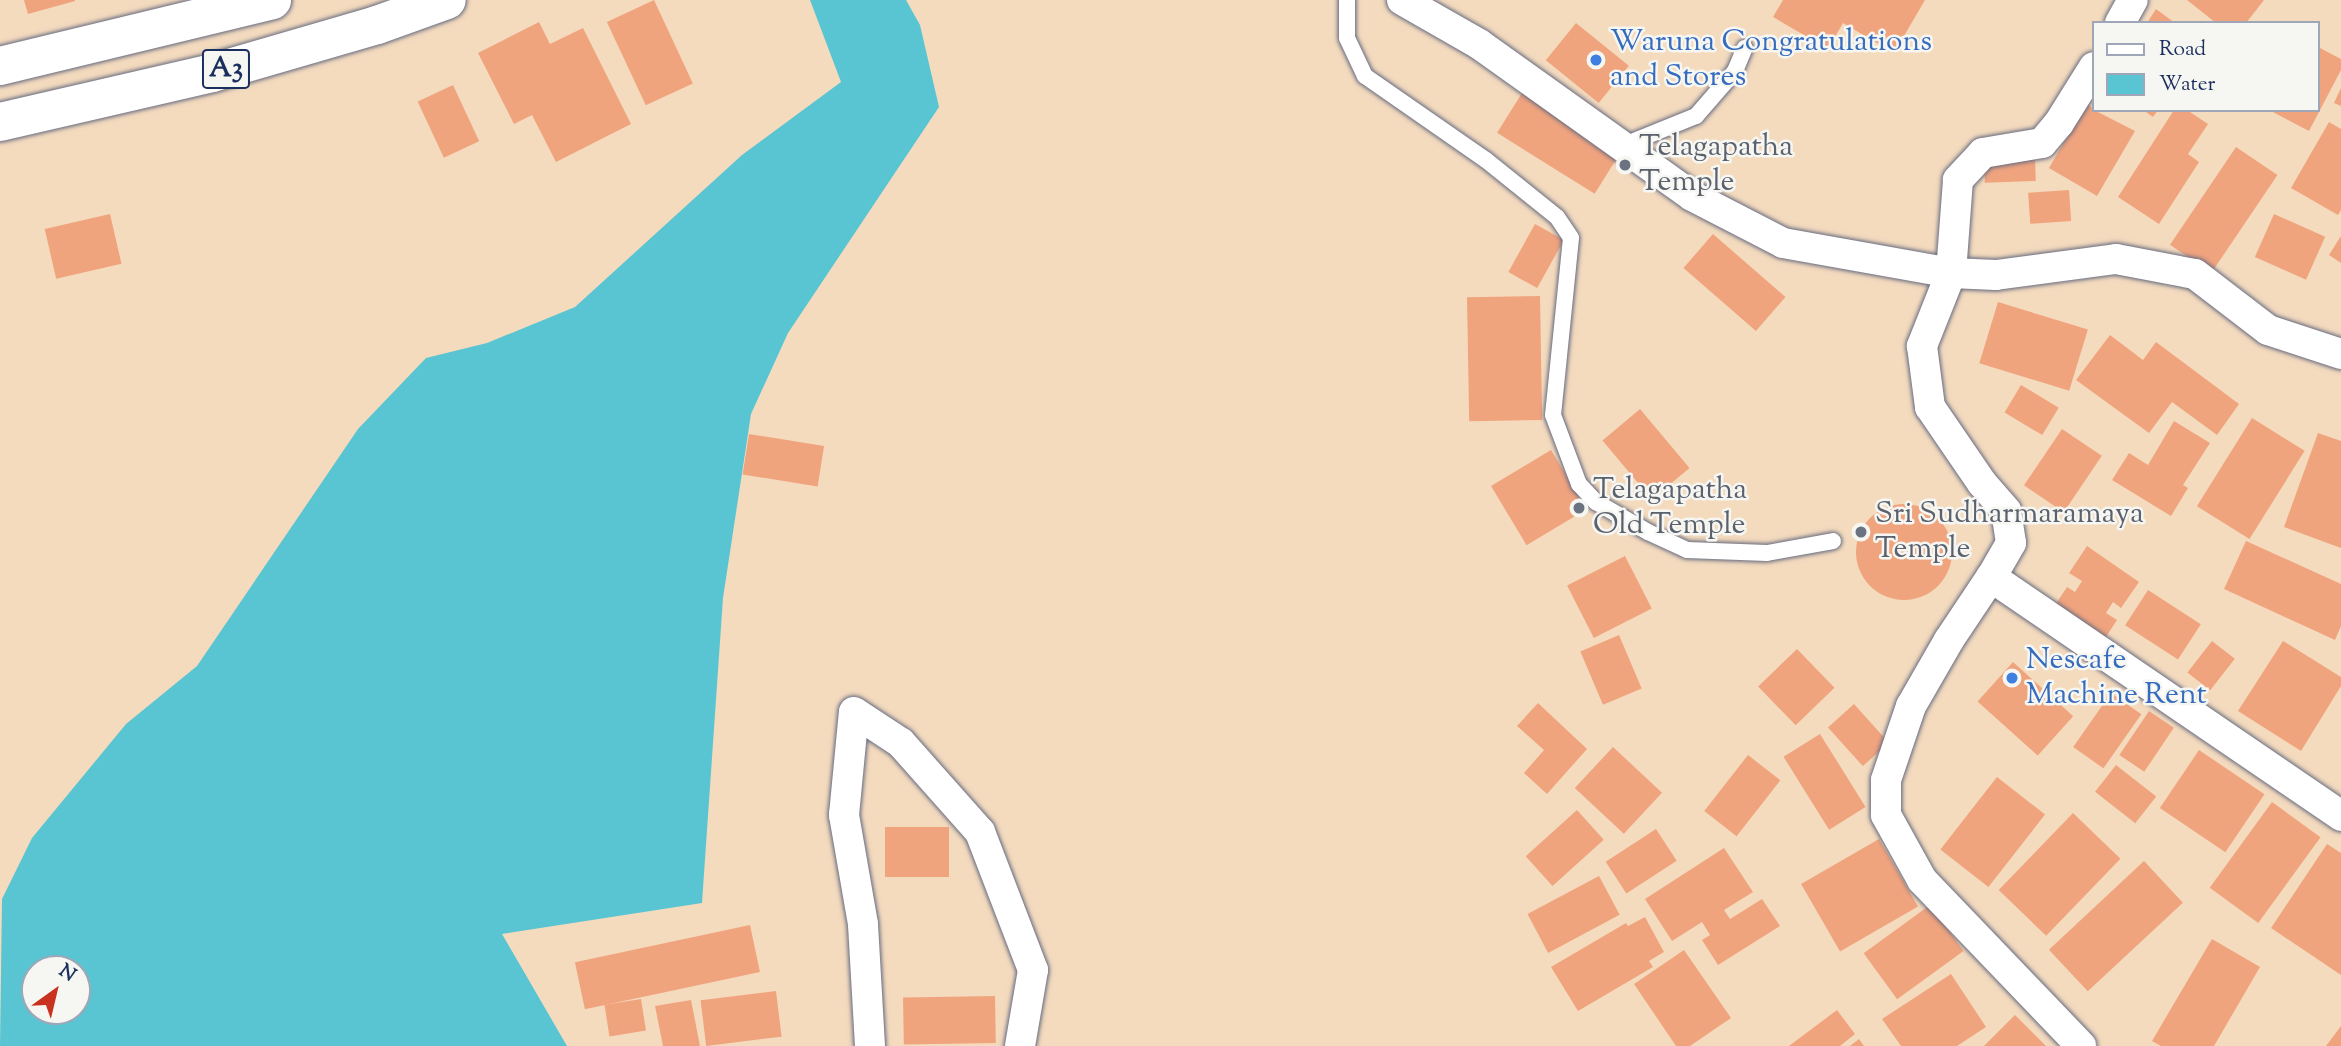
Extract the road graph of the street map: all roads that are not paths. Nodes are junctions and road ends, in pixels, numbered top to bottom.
1 (272, 0) edge
2 (447, 0) edge
3 (1347, 0) edge
4 (1402, 0) edge
5 (2133, 0) edge
6 (2121, 21) edge
7 (1745, 48) dead end
8 (0, 66) edge
9 (2092, 70) edge
10 (0, 122) edge
11 (1622, 146) junction
12 (1951, 273) junction
13 (2341, 354) edge
14 (1832, 541) dead end
15 (1991, 577) junction
16 (2341, 816) edge
17 (870, 1046) edge
18 (1020, 1046) edge
19 (2081, 1046) edge

1 - 8 highway, A3
2 - 10 highway, A3
3 - 14 lane
4 - 11 street
5 - 6 street
7 - 11 lane
9 - 12 street
11 - 12 street
12 - 13 street
12 - 15 street
15 - 16 street
15 - 19 street
17 - 18 street

